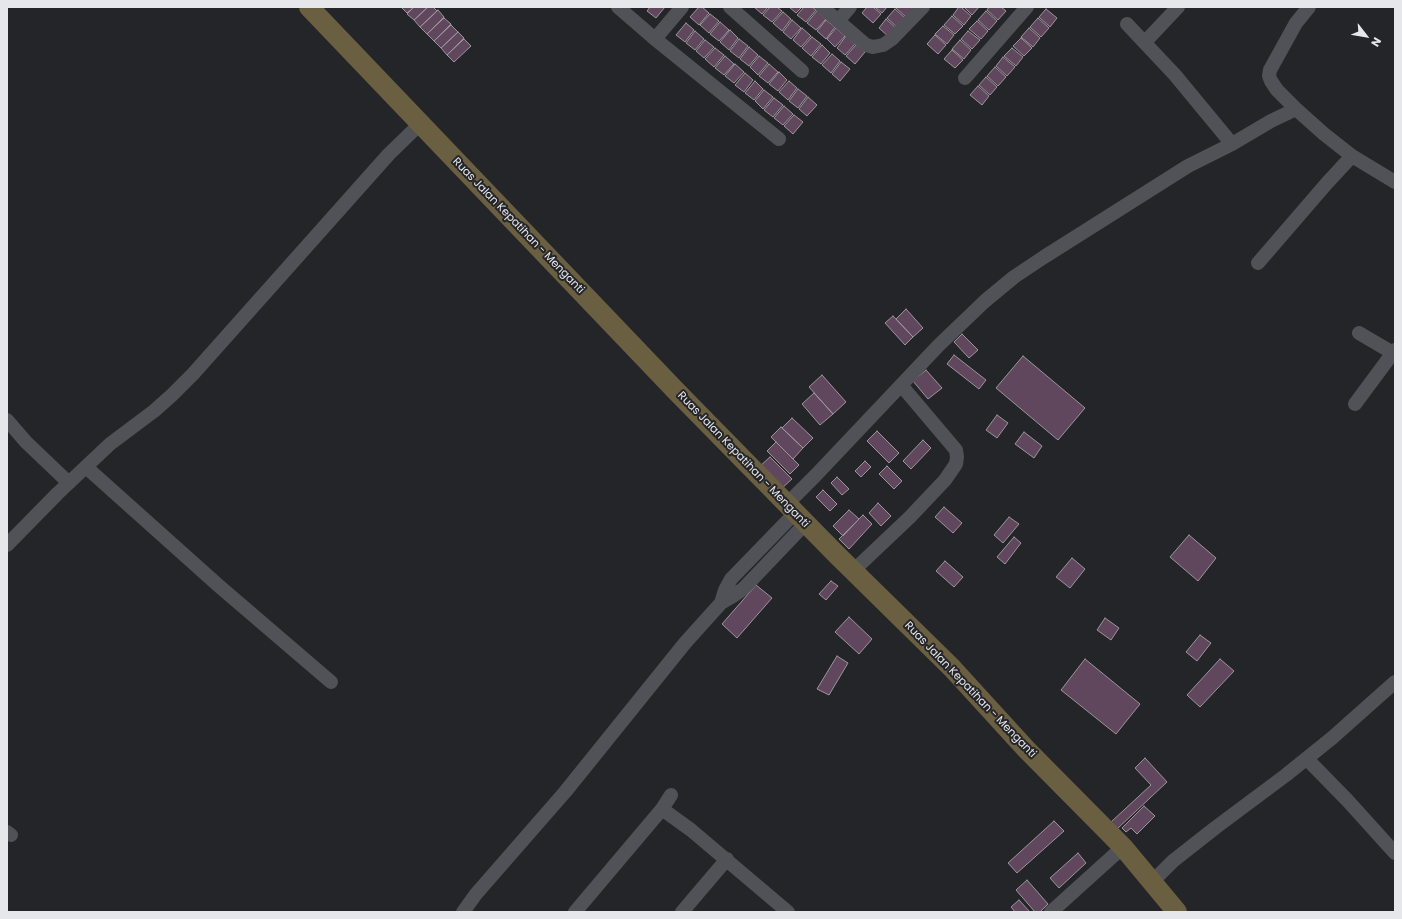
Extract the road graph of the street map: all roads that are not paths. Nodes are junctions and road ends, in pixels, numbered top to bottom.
1 (618, 7) edge
2 (682, 7) edge
3 (730, 7) edge
4 (822, 7) edge
5 (850, 7) edge
6 (923, 7) edge
7 (1027, 7) edge
8 (1178, 7) edge
9 (1309, 7) edge
10 (314, 9) edge
11 (838, 21) junction
12 (1127, 24) dead end
13 (655, 39) junction
14 (1145, 42) junction
15 (802, 71) dead end
16 (965, 78) dead end
17 (1296, 108) junction
18 (420, 124) junction
19 (779, 139) dead end
20 (1232, 144) junction
21 (1352, 156) junction
22 (1395, 182) edge
23 (1258, 263) dead end
24 (1359, 333) dead end
25 (1394, 352) edge
26 (901, 385) junction
27 (1355, 404) dead end
28 (7, 420) edge
29 (86, 467) junction
30 (68, 483) junction
31 (796, 513) junction
32 (7, 545) edge
33 (853, 571) junction
34 (331, 682) dead end
35 (1395, 682) edge
36 (1307, 759) junction
37 (671, 795) dead end
38 (662, 809) junction
39 (1123, 847) junction
40 (1395, 853) edge
41 (727, 859) junction
42 (1152, 882) junction
43 (783, 910) edge
44 (463, 912) edge
45 (575, 912) edge
46 (682, 912) edge
47 (1051, 912) edge
48 (1178, 912) edge

1 - 13 street
2 - 13 street
3 - 15 street
4 - 11 street
5 - 11 street
6 - 11 street
7 - 16 street
8 - 14 street
9 - 17 street
10 - 18 main road, Ruas Jalan Kepatihan - Menganti
12 - 14 street
13 - 19 street
14 - 20 street
17 - 20 street
17 - 21 street
18 - 29 street
18 - 31 main road, Ruas Jalan Kepatihan - Menganti
20 - 26 street
21 - 22 street
21 - 23 street
24 - 25 street
25 - 27 street
26 - 31 street
26 - 33 street
28 - 30 street
29 - 30 street
29 - 34 street
30 - 32 street
31 - 33 main road, Ruas Jalan Kepatihan - Menganti
31 - 44 street
33 - 39 main road, Ruas Jalan Kepatihan - Menganti
35 - 36 street
36 - 40 street
36 - 42 street
37 - 38 street
38 - 41 street
38 - 45 street
39 - 42 main road, Ruas Jalan Kepatihan - Menganti
39 - 47 street
41 - 43 street
41 - 46 street
42 - 48 main road, Ruas Jalan Kepatihan - Menganti

